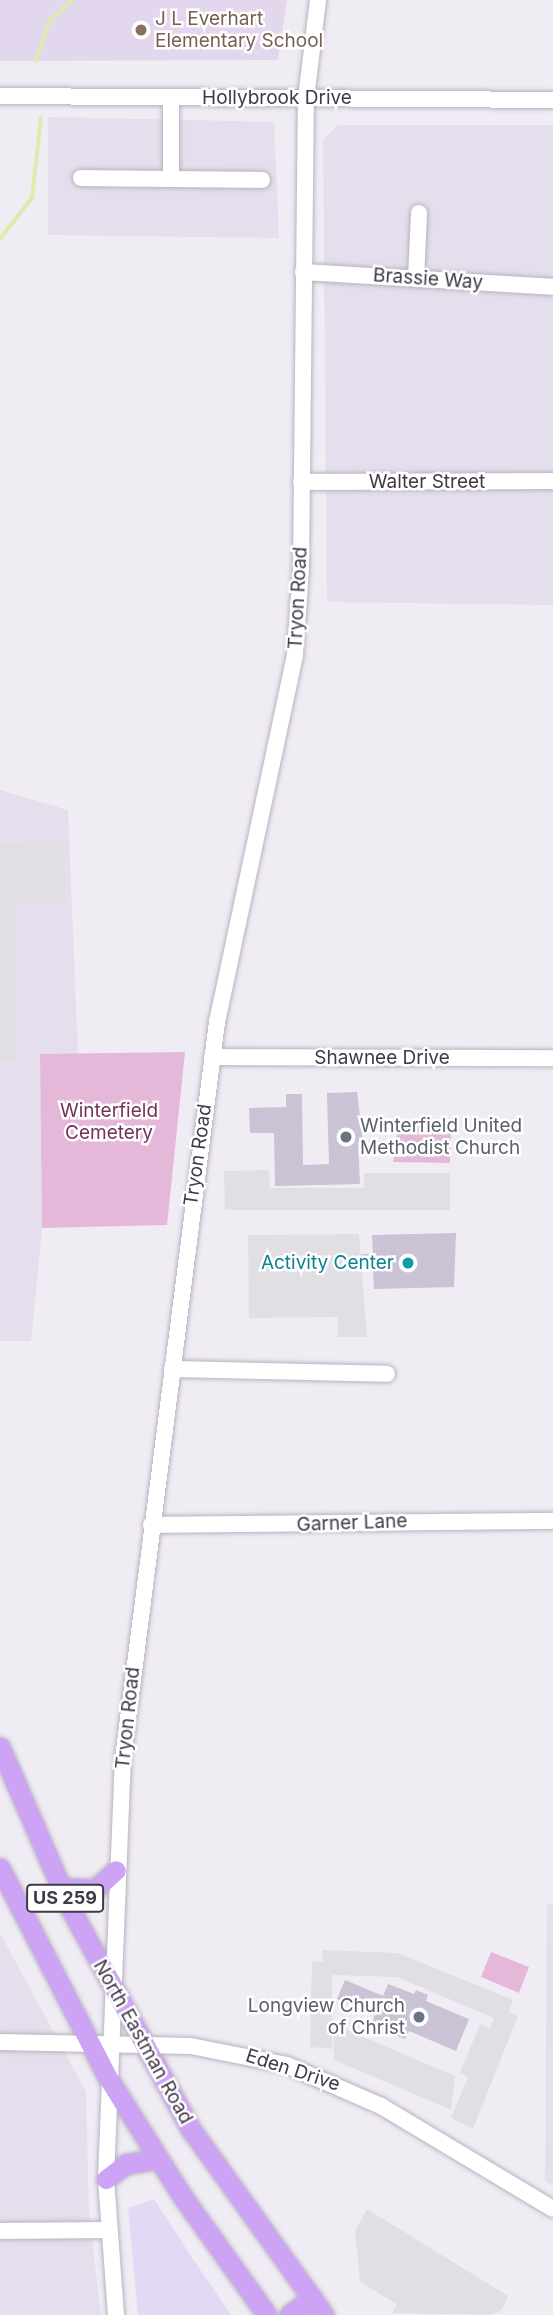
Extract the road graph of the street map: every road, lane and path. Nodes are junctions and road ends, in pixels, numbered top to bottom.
1 (318, 0) edge
2 (0, 96) edge
3 (172, 97) junction
4 (306, 98) junction
5 (553, 100) edge
6 (81, 178) dead end
7 (172, 180) junction
8 (262, 180) dead end
9 (419, 213) dead end
10 (303, 272) junction
11 (416, 279) junction
12 (553, 288) edge
13 (553, 481) edge
14 (300, 482) junction
15 (212, 1057) junction
16 (553, 1058) edge
17 (172, 1368) junction
18 (387, 1374) dead end
19 (553, 1521) edge
20 (152, 1525) junction
21 (0, 1746) edge
22 (6, 1782) edge
23 (0, 1868) edge
24 (116, 1870) junction
25 (60, 1888) junction
26 (112, 1990) junction
27 (0, 2042) edge
28 (88, 2042) junction
29 (110, 2043) junction
30 (143, 2044) junction
31 (108, 2078) junction
32 (157, 2159) junction
33 (106, 2179) junction
34 (553, 2209) edge
35 (107, 2230) junction
36 (0, 2231) edge
37 (312, 2298) junction
38 (116, 2315) edge
39 (267, 2315) edge
40 (289, 2315) edge
41 (324, 2315) edge

1 - 4 street, Tryon Road
2 - 3 street, Hollybrook Drive
3 - 4 street, Hollybrook Drive
3 - 7 street
4 - 5 street, Hollybrook Drive
4 - 10 street, Tryon Road
6 - 7 street
7 - 8 street
9 - 11 street
10 - 11 street, Brassie Way
10 - 14 street, Tryon Road
11 - 12 street, Brassie Way
13 - 14 street, Walter Street
14 - 15 street, Tryon Road
15 - 16 street, Shawnee Drive
15 - 17 street, Tryon Road
17 - 18 street
17 - 20 street, Tryon Road
19 - 20 street, Garner Lane
20 - 24 street, Tryon Road
21 - 22 main road, North Eastman Road / US 259
22 - 25 main road, North Eastman Road / US 259
23 - 28 main road, US 259
24 - 25 main road
24 - 26 street, Tryon Road
25 - 26 main road, North Eastman Road / US 259
26 - 29 street, Tryon Road
26 - 30 main road, North Eastman Road / US 259
27 - 28 street, Eden Drive
28 - 29 street, Eden Drive
28 - 31 main road, US 259
29 - 30 street, Eden Drive
29 - 31 street, Tryon Road
30 - 34 street, Eden Drive
30 - 37 main road, North Eastman Road / US 259
31 - 32 main road, US 259
31 - 33 street, Tryon Road
32 - 33 main road
32 - 39 main road, US 259
33 - 35 street, Tryon Road
35 - 36 street
35 - 38 street, Tryon Road
37 - 40 main road
37 - 41 main road, North Eastman Road / US 259

